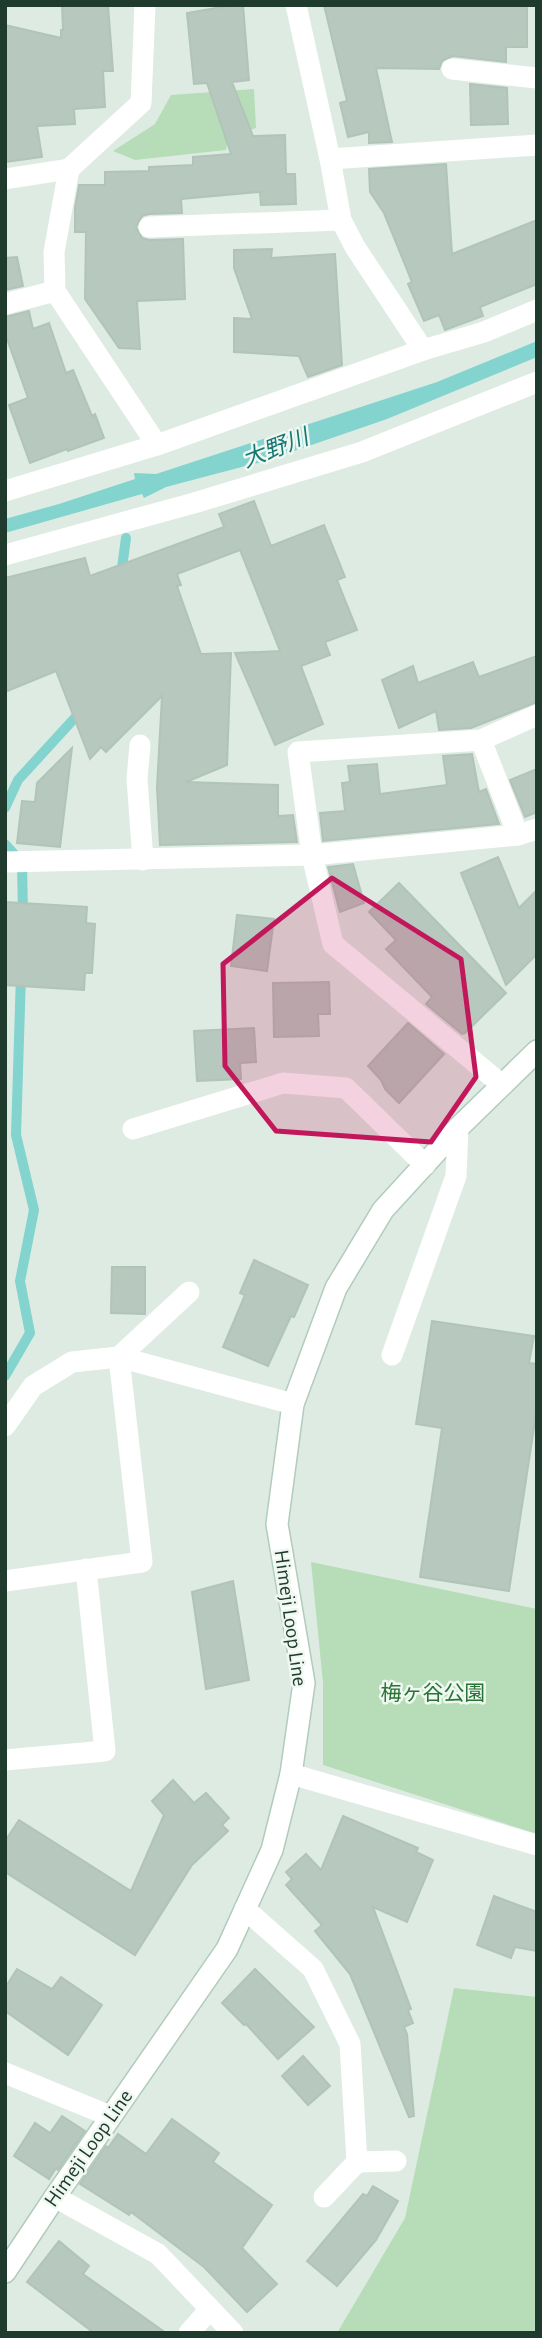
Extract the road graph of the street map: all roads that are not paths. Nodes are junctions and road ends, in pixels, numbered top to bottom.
1 (145, 5) edge
2 (296, 5) edge
3 (452, 69) dead end
4 (537, 78) edge
5 (537, 145) edge
6 (330, 159) junction
7 (69, 169) junction
8 (5, 179) edge
9 (341, 220) junction
10 (149, 227) dead end
11 (55, 291) junction
12 (5, 304) edge
13 (537, 310) edge
14 (422, 350) junction
15 (537, 382) edge
16 (157, 445) junction
17 (5, 491) edge
18 (5, 555) edge
19 (537, 715) edge
20 (481, 740) junction
21 (140, 745) dead end
22 (528, 832) edge
23 (312, 855) junction
24 (143, 860) junction
25 (5, 862) edge
26 (537, 1051) edge
27 (502, 1085) junction
28 (458, 1128) junction
29 (134, 1129) dead end
30 (425, 1165) junction
31 (189, 1292) dead end
32 (393, 1355) dead end
33 (119, 1357) junction
34 (293, 1404) junction
35 (5, 1426) edge
36 (86, 1569) dead end
37 (5, 1581) edge
38 (5, 1760) edge
39 (291, 1774) junction
40 (537, 1845) edge
41 (245, 1909) junction
42 (5, 2073) edge
43 (110, 2116) junction
44 (396, 2161) dead end
45 (357, 2162) junction
46 (55, 2197) junction
47 (324, 2197) dead end
48 (5, 2272) edge
49 (210, 2309) junction
50 (189, 2333) edge
51 (233, 2333) edge

1 - 7 street
2 - 6 street
3 - 4 street
5 - 6 street
6 - 9 street
7 - 8 street
7 - 11 street
9 - 10 street
9 - 14 street
11 - 12 street
11 - 16 street
13 - 14 street
14 - 16 street
15 - 18 street
16 - 17 street
19 - 20 street
20 - 22 street
20 - 23 street
21 - 24 street
22 - 23 street
23 - 24 street
23 - 27 street
24 - 25 street
26 - 27 street, Himeji Loop Line
27 - 28 street, Himeji Loop Line
28 - 30 street, Himeji Loop Line
28 - 32 street
29 - 30 street
30 - 34 street, Himeji Loop Line
31 - 33 street
33 - 34 street
33 - 35 street
33 - 37 street
34 - 39 street, Himeji Loop Line
36 - 38 street
39 - 40 street
39 - 41 street, Himeji Loop Line
41 - 43 street, Himeji Loop Line
41 - 45 street
42 - 43 street
43 - 46 street, Himeji Loop Line
44 - 45 street
45 - 47 street
46 - 48 street, Himeji Loop Line
46 - 49 street
49 - 50 street
49 - 51 street

